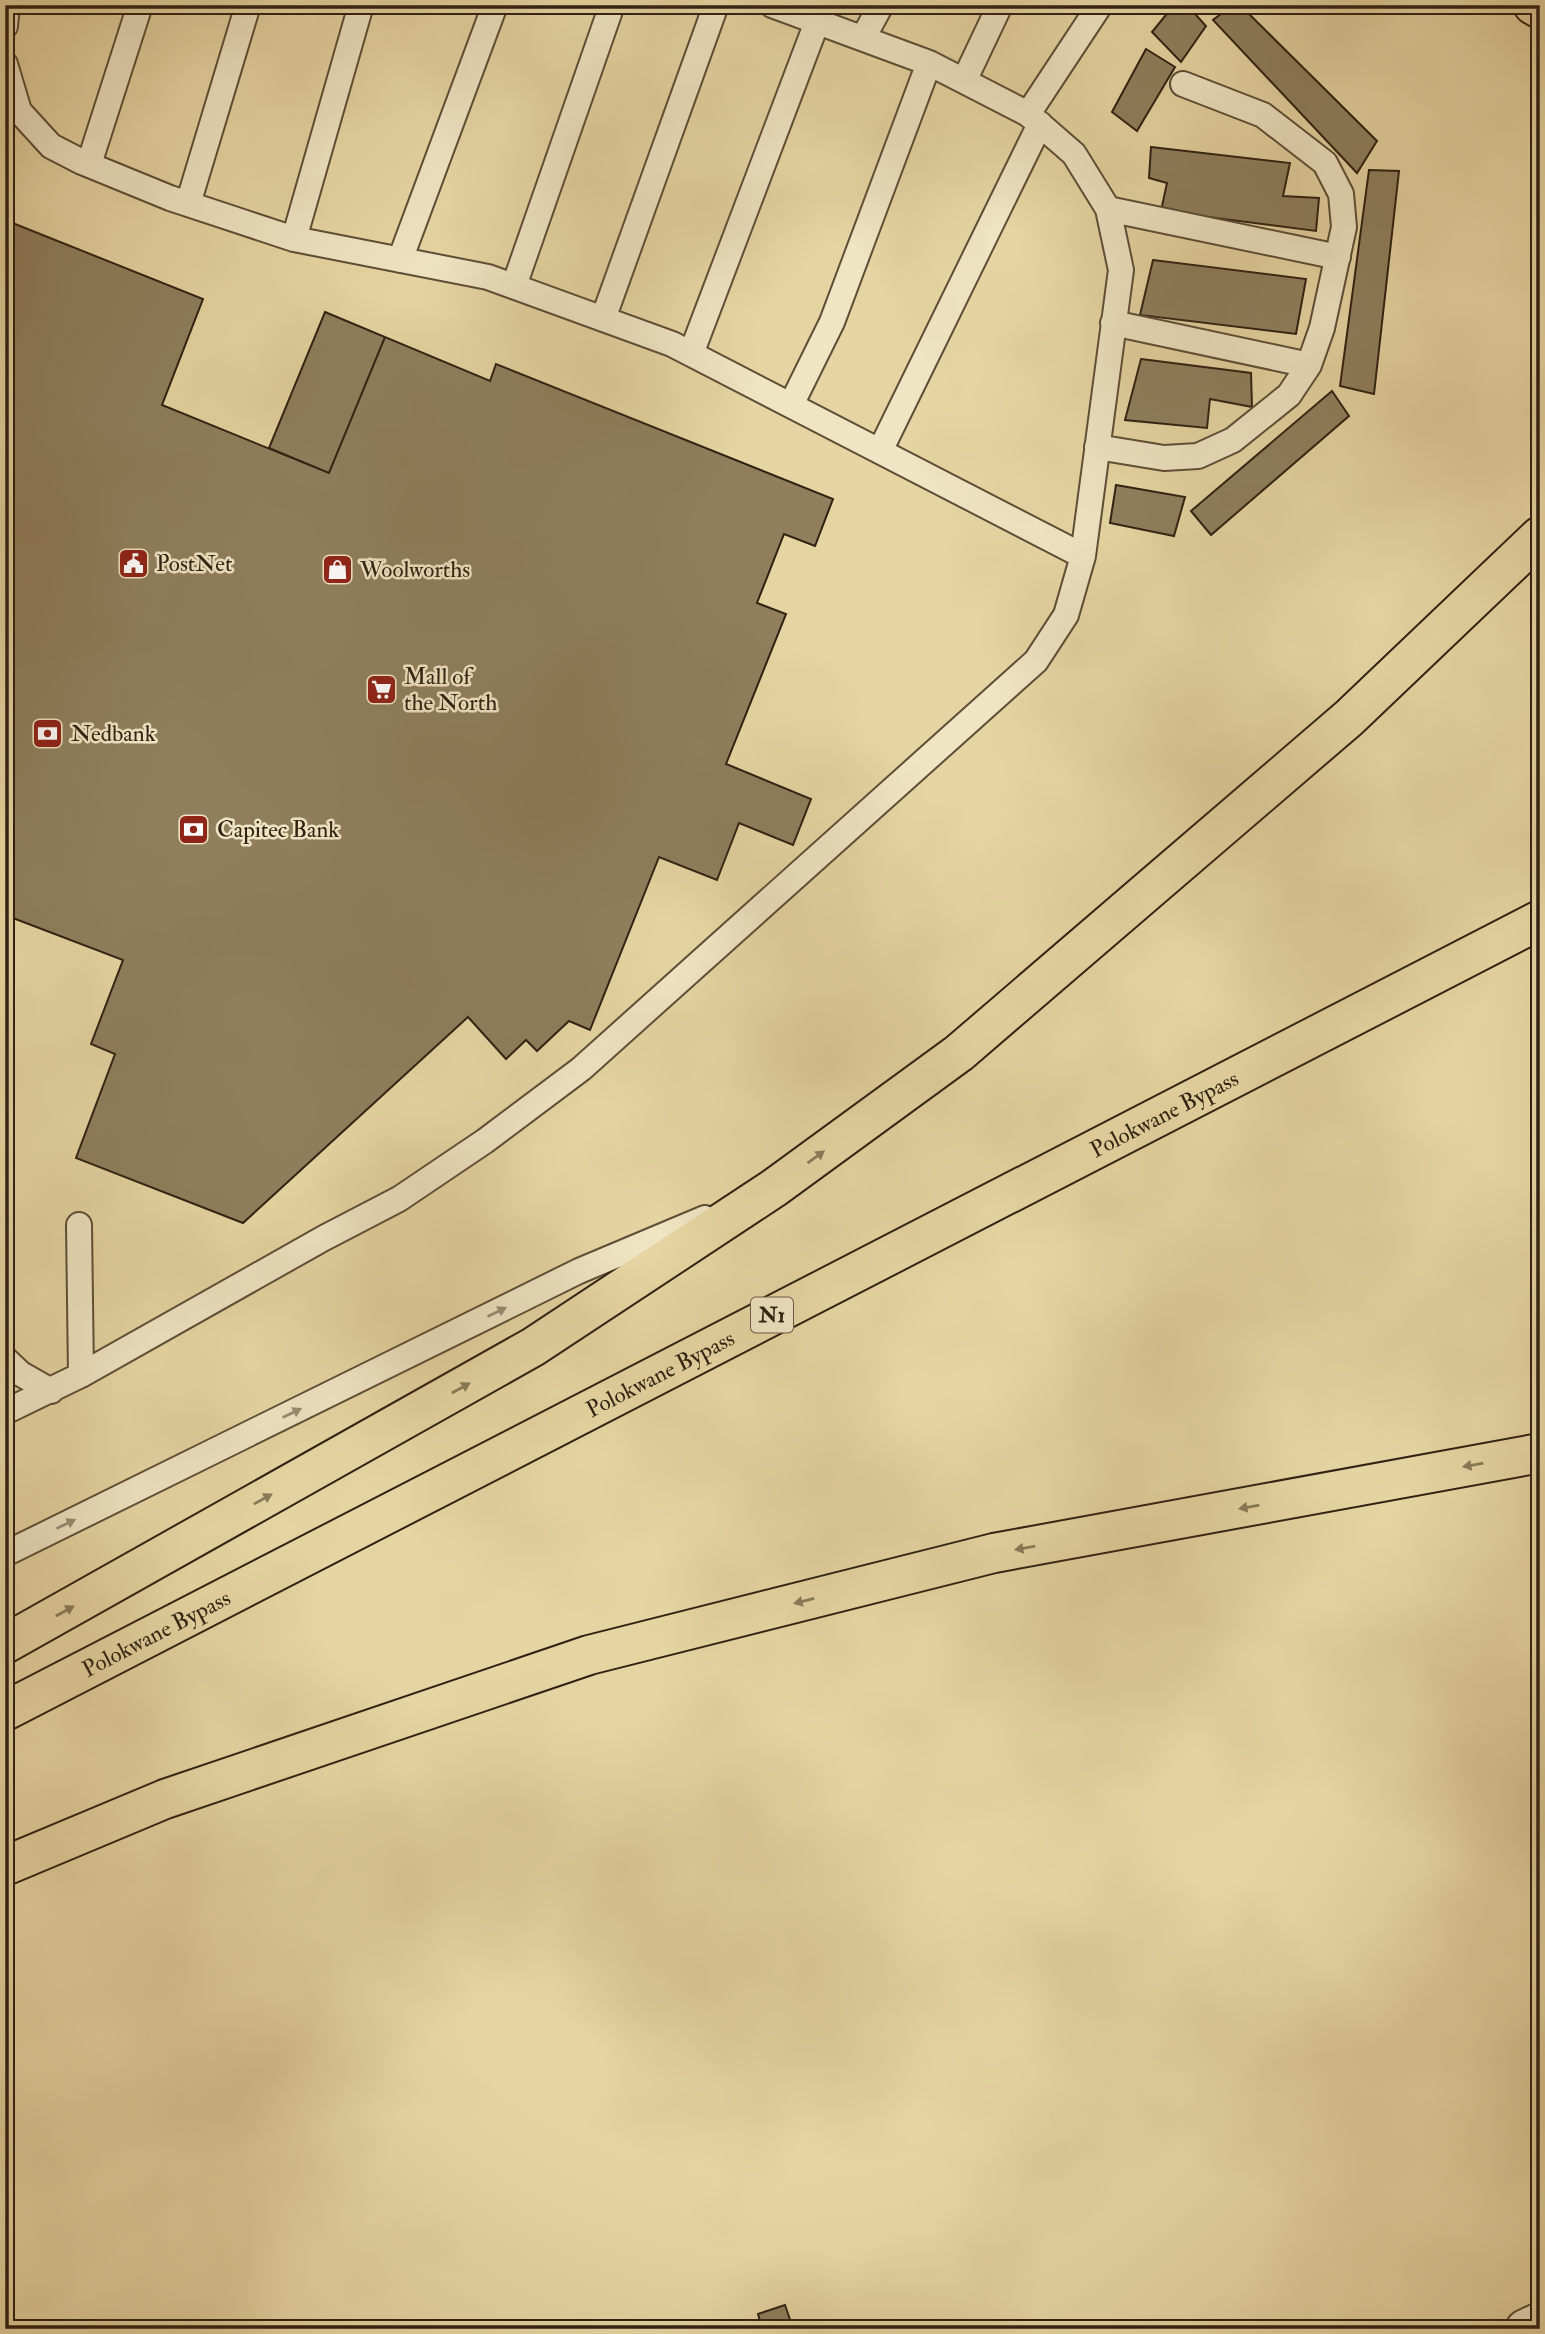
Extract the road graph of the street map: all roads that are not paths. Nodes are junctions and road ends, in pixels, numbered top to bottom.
1 (7, 5) edge
2 (140, 5) edge
3 (248, 5) edge
4 (362, 5) edge
5 (495, 5) edge
6 (612, 5) edge
7 (716, 5) edge
8 (772, 5) edge
9 (881, 5) edge
10 (1000, 5) edge
11 (1100, 5) edge
12 (1532, 5) edge
13 (1540, 9) edge
14 (817, 22) junction
15 (5, 26) edge
16 (863, 38) junction
17 (929, 63) junction
18 (5, 64) edge
19 (964, 81) junction
20 (1183, 85) dead end
21 (1034, 119) junction
22 (89, 164) junction
23 (188, 204) junction
24 (1108, 209) junction
25 (294, 239) junction
26 (1338, 257) junction
27 (400, 260) junction
28 (514, 286) junction
29 (603, 319) junction
30 (1113, 323) junction
31 (691, 354) junction
32 (1309, 365) junction
33 (791, 405) junction
34 (1097, 447) junction
35 (880, 451) junction
36 (1540, 536) edge
37 (1083, 556) junction
38 (1540, 920) edge
39 (774, 1188) junction
40 (79, 1225) dead end
41 (5, 1359) edge
42 (81, 1375) junction
43 (51, 1391) junction
44 (5, 1412) edge
45 (1540, 1453) edge
46 (5, 1554) edge
47 (5, 1644) edge
48 (5, 1711) edge
49 (5, 1866) edge
50 (1540, 2322) edge
51 (1525, 2329) edge

1 - 15 lane
2 - 22 lane
3 - 23 lane
4 - 25 lane
5 - 27 lane
6 - 28 lane
7 - 29 lane
8 - 14 lane
9 - 16 lane
10 - 19 lane
11 - 21 lane
12 - 13 main road
14 - 16 lane
14 - 31 lane
16 - 17 lane
17 - 19 lane
17 - 33 lane
18 - 22 lane
19 - 21 lane
20 - 26 lane
21 - 24 lane
21 - 35 lane
22 - 23 lane
23 - 25 lane
24 - 26 lane
24 - 30 lane
25 - 27 lane
26 - 32 lane
27 - 28 lane
28 - 29 lane
29 - 31 lane
30 - 32 lane
30 - 34 lane
31 - 33 lane
32 - 34 lane
33 - 35 lane
34 - 37 lane
35 - 37 lane
39 -> 36 main road
37 - 42 lane
38 - 48 main road, Polokwane Bypass / N1
46 -> 39 lane
47 -> 39 main road
40 - 42 lane
41 - 43 lane
42 - 43 lane
43 - 44 lane
45 -> 49 main road
50 - 51 street

